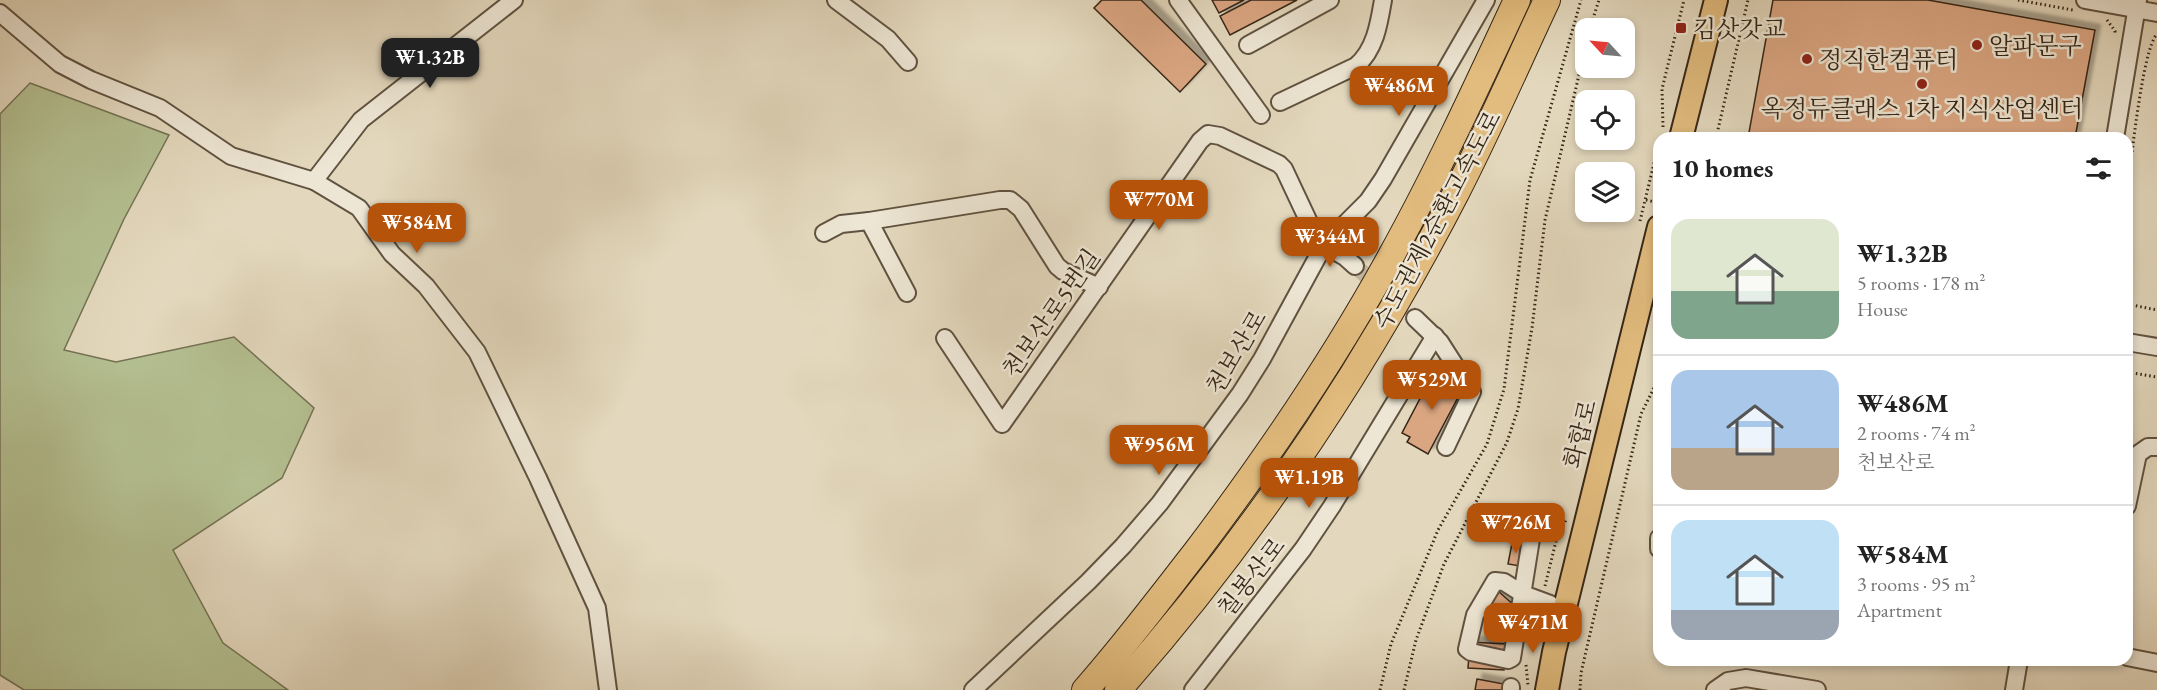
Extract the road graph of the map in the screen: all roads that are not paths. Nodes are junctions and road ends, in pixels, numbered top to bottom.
1 (514, 0) edge
2 (836, 0) edge
3 (1178, 0) edge
4 (1330, 0) edge
5 (1383, 0) edge
6 (1486, 0) edge
7 (1517, 0) edge
8 (1547, 0) edge
9 (1716, 0) edge
10 (2079, 5) edge
11 (2137, 5) edge
12 (0, 13) edge
13 (2157, 13) edge
14 (1248, 45) dead end
15 (908, 62) dead end
16 (1280, 102) dead end
17 (1261, 114) dead end
18 (1673, 132) edge
19 (2116, 132) edge
20 (314, 181) junction
21 (869, 221) junction
22 (825, 233) dead end
23 (1324, 245) junction
24 (1653, 257) edge
25 (1355, 266) tunnel mouth
26 (1099, 286) junction
27 (907, 293) dead end
28 (1415, 318) tunnel mouth
29 (1436, 336) junction
30 (945, 338) dead end
31 (2133, 343) edge
32 (2157, 347) edge
33 (1446, 447) dead end
34 (2157, 447) edge
35 (2133, 480) edge
36 (1531, 539) dead end
37 (1572, 576) junction
38 (1530, 596) junction
39 (1560, 626) junction
40 (2133, 658) edge
41 (2157, 663) edge
42 (2018, 666) edge
43 (1086, 689) edge
44 (608, 690) edge
45 (973, 690) edge
46 (1118, 690) edge
47 (1193, 690) edge
48 (1547, 690) edge
49 (1715, 690) edge
50 (1817, 690) edge
51 (2014, 690) edge

1 - 20 street
2 - 15 street
3 - 17 street
4 - 14 street
5 - 16 street
6 - 23 street, 천보산로
7 - 43 highway, 수도권제2순환고속도로
8 - 46 highway, 수도권제2순환고속도로
9 - 18 main road
10 - 11 street
11 - 13 street
11 - 19 street
12 - 20 street
20 - 44 street
21 - 22 street
21 - 26 street
21 - 27 street
23 - 25 street
23 - 26 street, 천보산로5번길
23 - 45 street, 천보산로
24 - 37 main road, 화합로
26 - 30 street, 천보산로5번길
28 - 29 street
29 - 33 street
29 - 47 street, 칠봉산로
31 - 32 street
34 - 35 street
36 - 38 street
37 - 38 street
37 - 39 main road, 화합로
38 - 38 street
38 - 39 street
39 - 48 main road, 화합로
40 - 41 street
42 - 51 street
49 - 50 street

